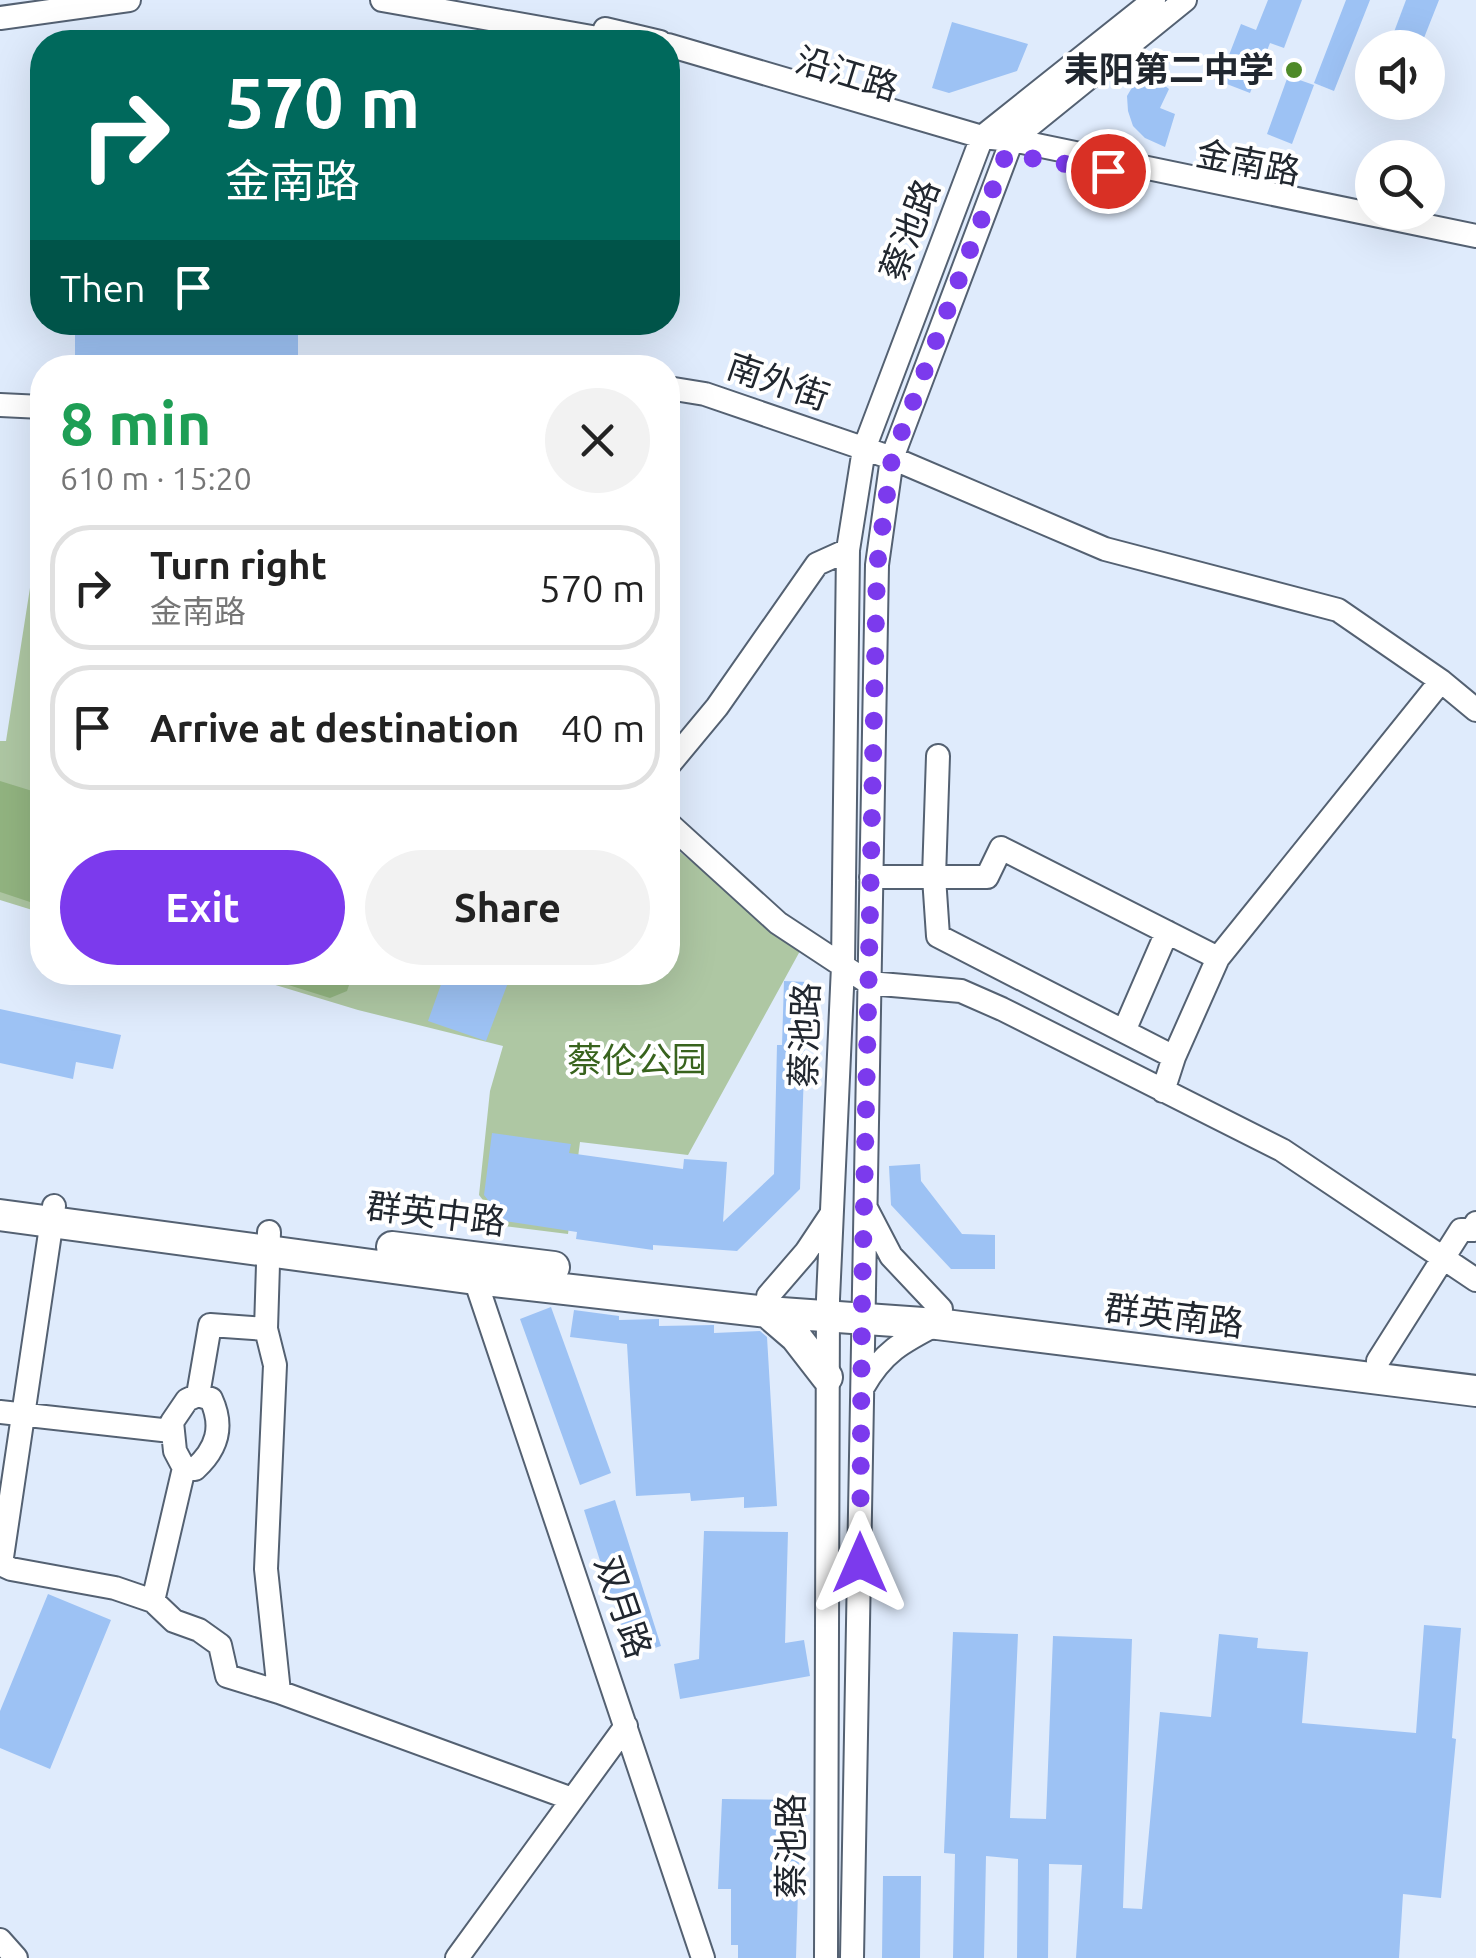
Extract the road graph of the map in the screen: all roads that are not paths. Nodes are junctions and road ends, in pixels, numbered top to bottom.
1 (28, 0) edge
2 (129, 0) edge
3 (382, 0) edge
4 (466, 0) edge
5 (1154, 0) edge
6 (1185, 0) edge
7 (0, 4) edge
8 (0, 18) edge
9 (552, 30) edge
10 (605, 30) edge
11 (680, 49) edge
12 (680, 58) edge
13 (980, 144) junction
14 (1009, 147) junction
15 (1476, 240) edge
16 (680, 390) edge
17 (0, 404) edge
18 (30, 406) edge
19 (864, 449) junction
20 (892, 458) junction
21 (848, 550) junction
22 (1441, 681) junction
23 (1476, 710) edge
24 (680, 752) edge
25 (938, 756) dead end
26 (680, 834) edge
27 (934, 876) junction
28 (871, 877) junction
29 (1168, 932) junction
30 (1218, 958) junction
31 (986, 960) junction
32 (842, 966) junction
33 (869, 984) junction
34 (974, 997) junction
35 (1124, 1031) junction
36 (1174, 1056) junction
37 (1163, 1091) junction
38 (0, 1199) edge
39 (864, 1204) junction
40 (832, 1212) junction
41 (52, 1214) junction
42 (0, 1216) edge
43 (1476, 1223) edge
44 (268, 1241) junction
45 (1444, 1259) junction
46 (475, 1279) junction
47 (1476, 1280) edge
48 (768, 1304) junction
49 (828, 1307) junction
50 (862, 1310) junction
51 (939, 1317) junction
52 (266, 1329) junction
53 (1378, 1361) junction
54 (1476, 1375) edge
55 (827, 1378) junction
56 (861, 1390) junction
57 (1476, 1391) edge
58 (198, 1395) junction
59 (0, 1412) edge
60 (24, 1416) junction
61 (172, 1431) junction
62 (184, 1468) junction
63 (0, 1564) edge
64 (154, 1601) junction
65 (279, 1692) junction
66 (626, 1726) junction
67 (572, 1800) junction
68 (0, 1940) edge
69 (16, 1958) edge
70 (458, 1958) edge
71 (703, 1958) edge
72 (826, 1958) edge
73 (852, 1958) edge

1 - 7 street
2 - 8 street
3 - 9 street
4 - 10 street
5 - 13 street
6 - 14 street
11 - 13 street, 沿江路
12 - 13 street, 沿江路
13 - 14 street, 沿江路
13 - 19 street, 蔡池路
14 - 15 street, 金南路
14 - 20 street, 蔡池路
16 - 19 street, 南外街
17 - 18 street
19 - 20 street, 南外街
19 - 21 street, 蔡池路
20 - 22 street, 南外街
20 - 28 street, 蔡池路
21 - 24 street
21 - 32 street, 蔡池路
22 - 23 street, 南外街
22 - 30 street
25 - 27 street
26 - 32 street
27 - 28 street
27 - 29 street
27 - 31 street
28 - 33 street, 蔡池路
29 - 30 street
29 - 35 street
30 - 36 street
31 - 34 street
31 - 35 street
32 - 33 street
32 - 40 street, 蔡池路
33 - 34 street
33 - 39 street, 蔡池路
34 - 37 street
35 - 36 street
36 - 37 street
37 - 45 street
38 - 41 main road, 群英中路
39 - 50 street, 蔡池路
39 - 51 street
40 - 48 street
40 - 49 street, 蔡池路
41 - 42 main road, 群英中路
41 - 44 main road, 群英中路
41 - 60 street
43 - 45 street
44 - 46 main road, 群英中路
44 - 48 main road, 群英中路
44 - 52 street
45 - 47 street
45 - 53 street
46 - 48 main road, 群英中路
46 - 66 street, 双月路
48 - 49 main road, 群英中路
48 - 55 main road
49 - 50 main road, 群英中路
49 - 55 street, 蔡池路
50 - 51 main road, 群英南路
50 - 56 street, 蔡池路
51 - 53 main road, 群英南路
51 - 56 street
51 - 57 main road, 群英南路
52 - 58 street
52 - 65 street
53 - 54 main road, 群英南路
55 - 72 street, 蔡池路
56 - 73 street, 蔡池路
58 - 61 street
58 - 62 street
59 - 60 street
60 - 61 street
60 - 63 street
61 - 62 street
62 - 64 street
63 - 64 street
64 - 65 street
65 - 67 street
66 - 67 street
66 - 71 street, 双月路
67 - 70 street
68 - 69 street

